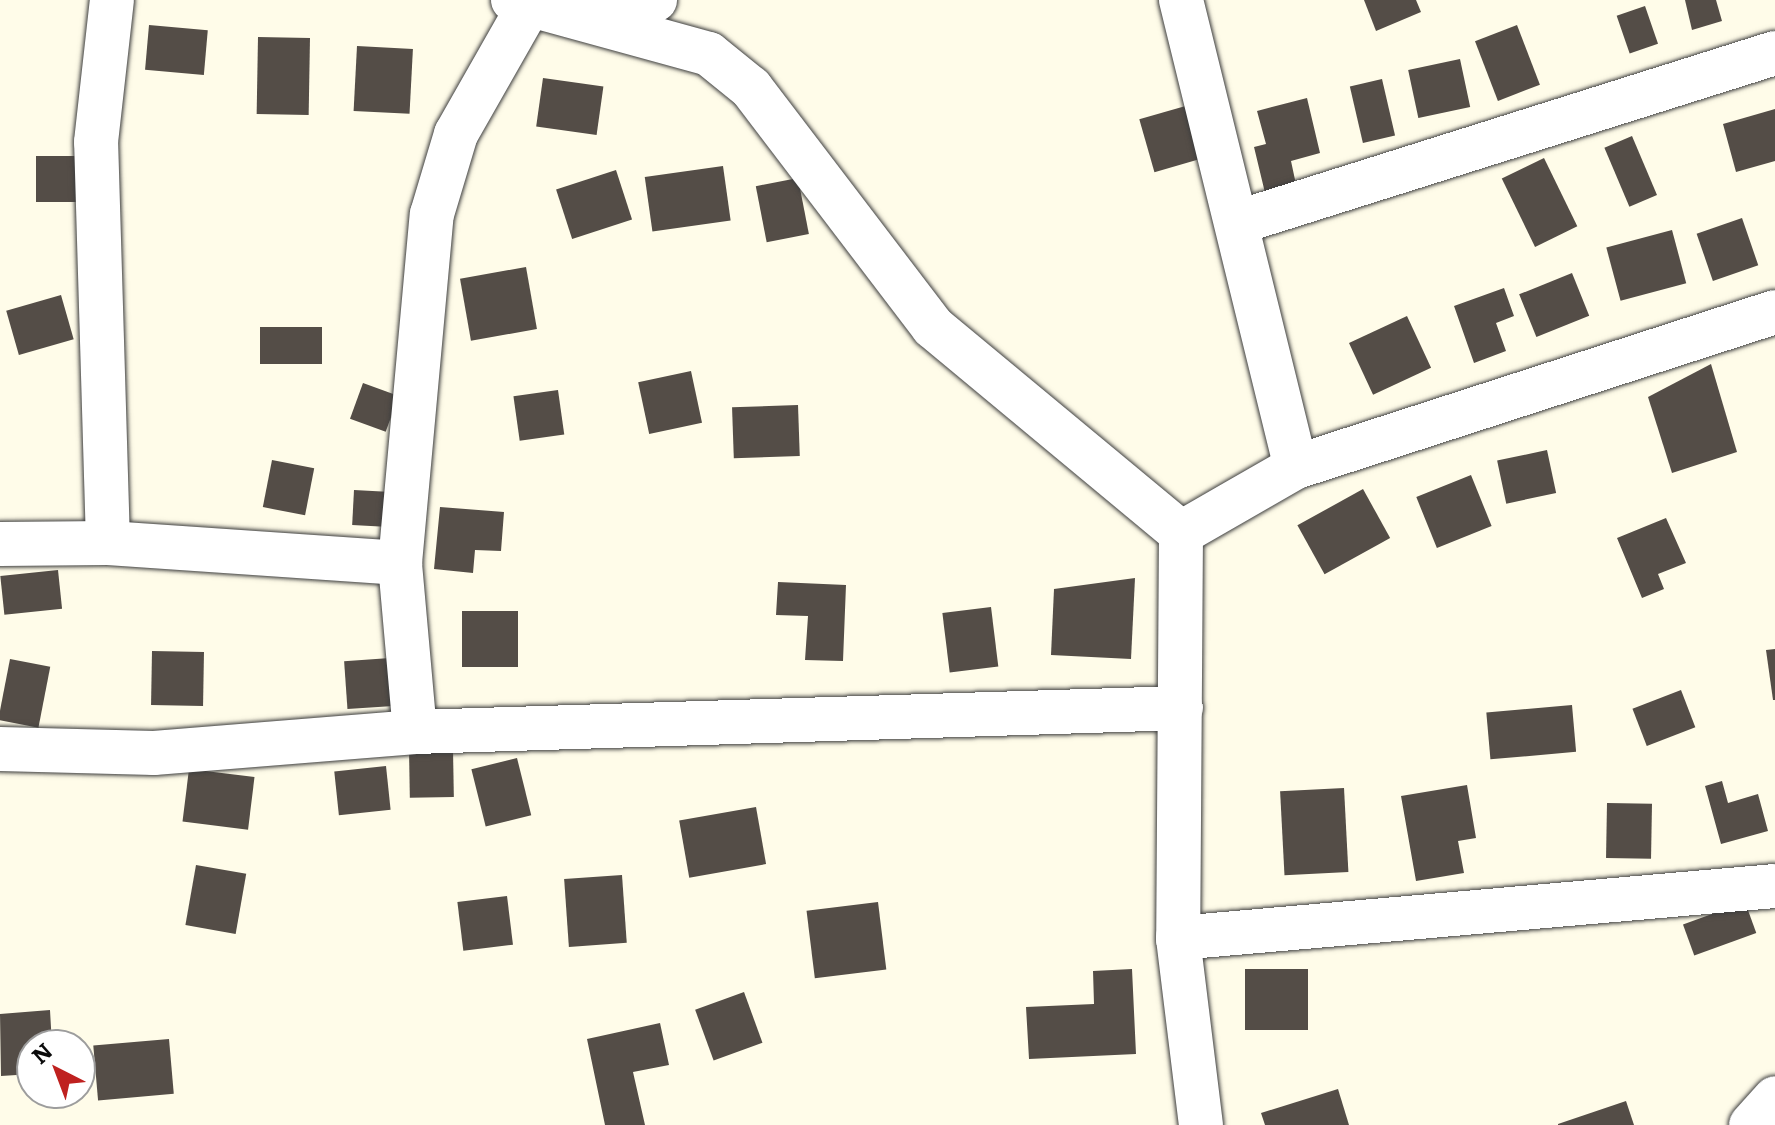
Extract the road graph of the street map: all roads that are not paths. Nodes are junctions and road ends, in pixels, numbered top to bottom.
1 (112, 0) edge
2 (655, 0) edge
3 (1181, 0) edge
4 (526, 1) edge
5 (601, 21) junction
6 (1775, 53) edge
7 (1239, 222) junction
8 (1775, 312) edge
9 (1296, 467) junction
10 (1181, 533) junction
11 (108, 543) junction
12 (0, 544) edge
13 (400, 563) junction
14 (1181, 708) junction
15 (415, 732) junction
16 (0, 749) edge
17 (1775, 886) edge
18 (1178, 938) junction
19 (1775, 1098) edge
20 (1201, 1125) edge
21 (1751, 1125) edge

1 - 11 street
2 - 5 street
3 - 7 street
4 - 5 street
4 - 13 street
5 - 10 street
6 - 7 street
7 - 9 street
8 - 9 street
9 - 10 street
10 - 14 street
11 - 12 street
11 - 13 street
13 - 15 street
14 - 15 street
14 - 18 street
15 - 16 street
17 - 18 street
18 - 20 street
19 - 21 street

